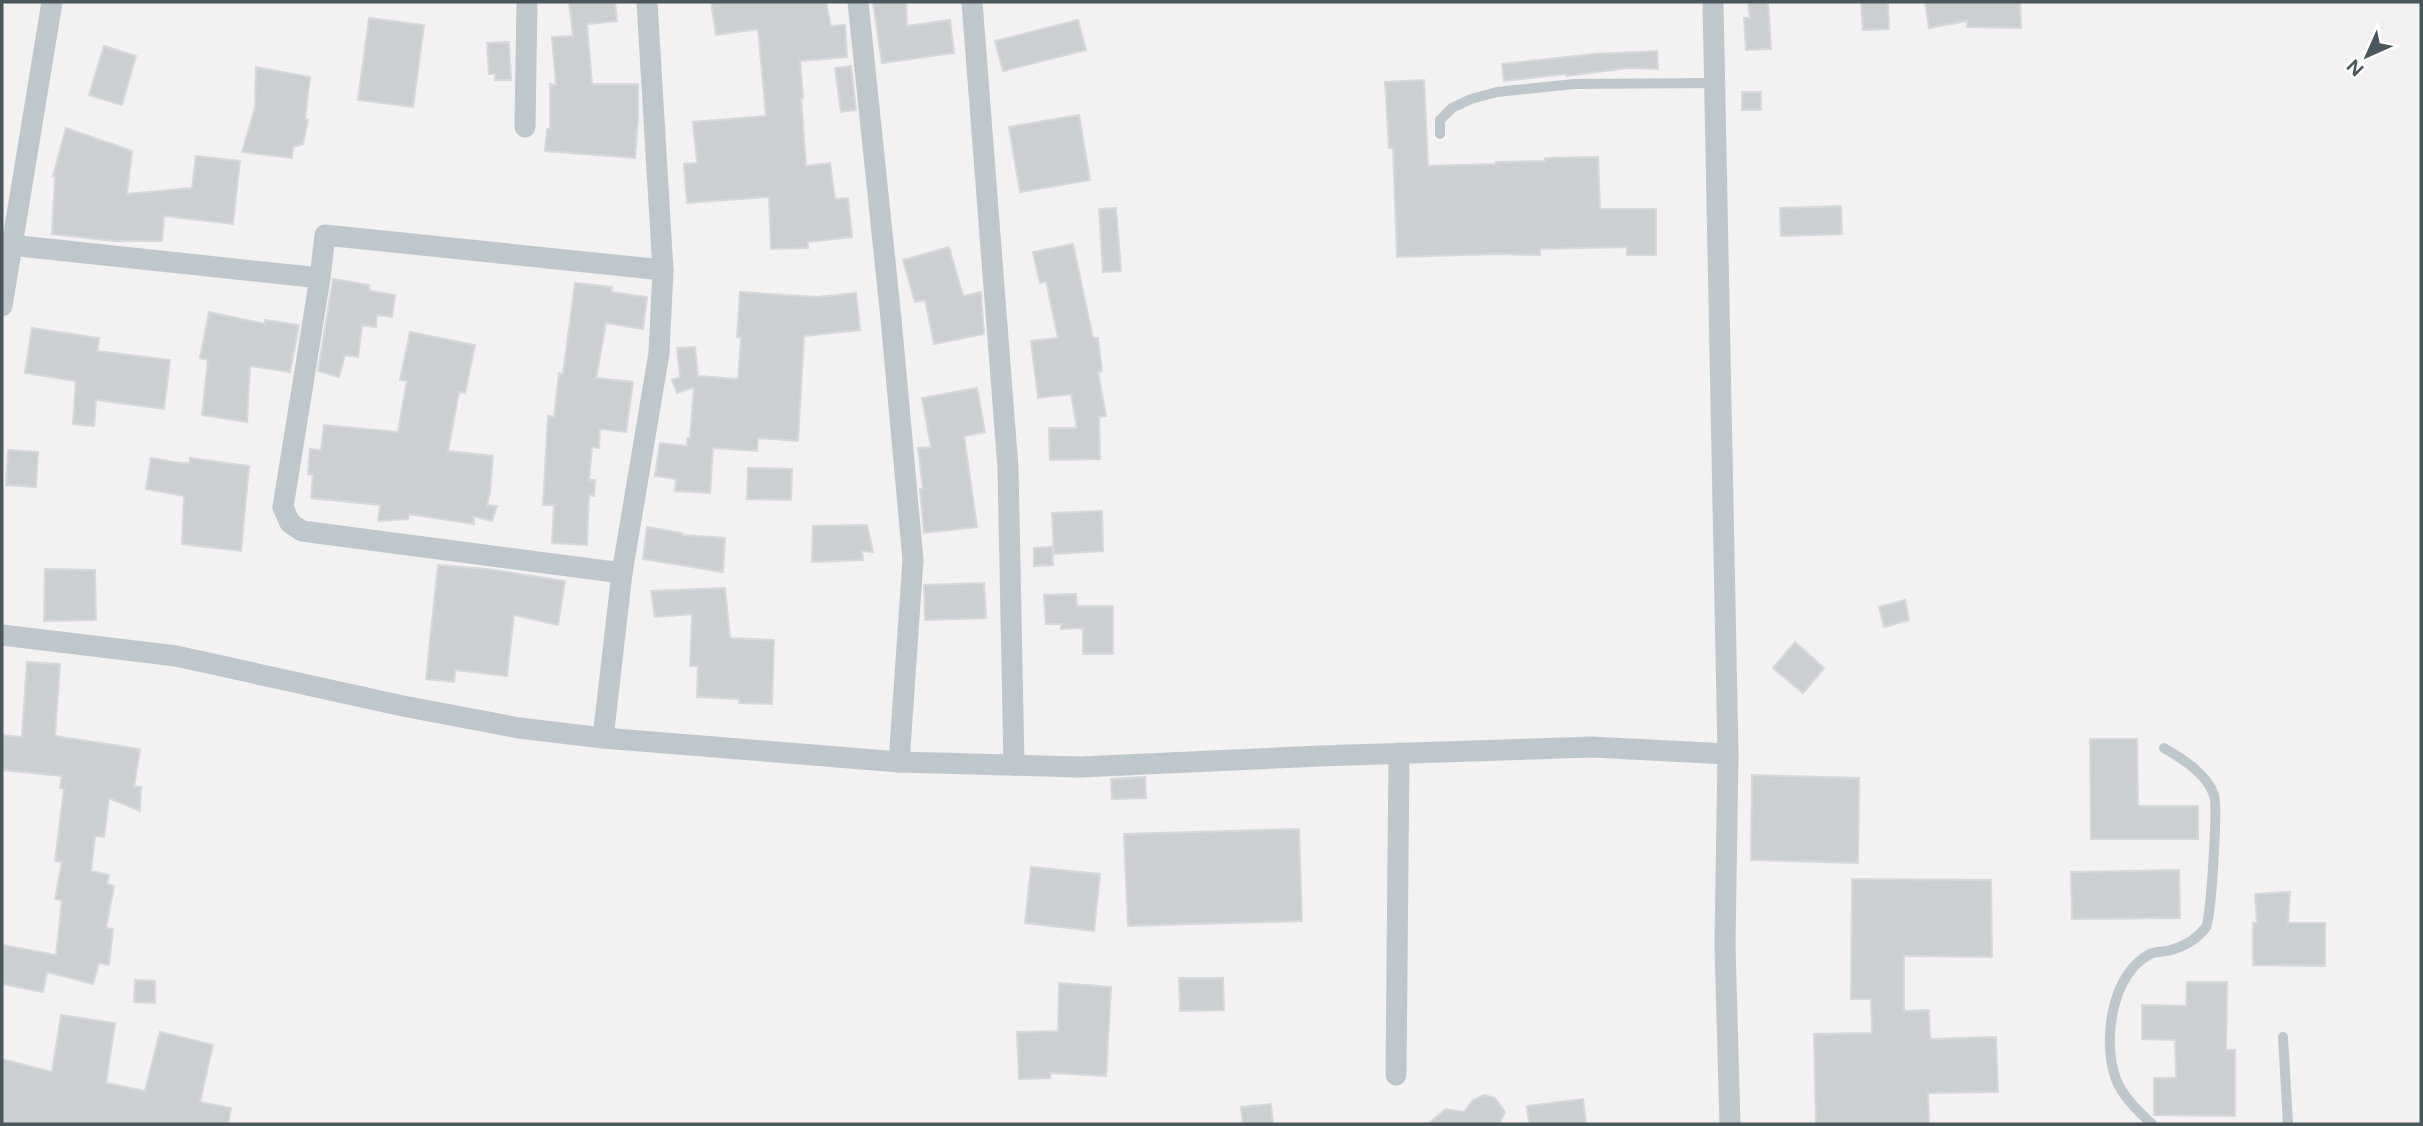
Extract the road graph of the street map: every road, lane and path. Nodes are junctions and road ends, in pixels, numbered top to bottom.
1 (52, 2) edge
2 (527, 2) edge
3 (647, 2) edge
4 (858, 2) edge
5 (972, 2) edge
6 (1713, 2) edge
7 (1715, 83) junction
8 (525, 127) dead end
9 (1440, 134) dead end
10 (10, 246) junction
11 (663, 270) junction
12 (320, 278) junction
13 (2, 306) edge
14 (622, 573) junction
15 (2, 635) edge
16 (603, 738) junction
17 (2164, 748) dead end
18 (1399, 753) junction
19 (1728, 754) junction
20 (899, 762) junction
21 (1014, 765) junction
22 (2283, 1037) dead end
23 (1396, 1075) dead end
24 (1730, 1124) edge
25 (2152, 1124) edge
26 (2288, 1124) edge

1 - 10 street
2 - 8 street
3 - 11 street
4 - 20 street
5 - 21 street
6 - 7 street
7 - 9 lane
7 - 19 street
10 - 12 street
10 - 13 street
11 - 12 street
11 - 14 street
12 - 14 street
14 - 16 street
15 - 16 street
16 - 20 street
17 - 25 lane
18 - 19 street
18 - 21 street
18 - 23 street
19 - 24 street
20 - 21 street
22 - 26 lane

